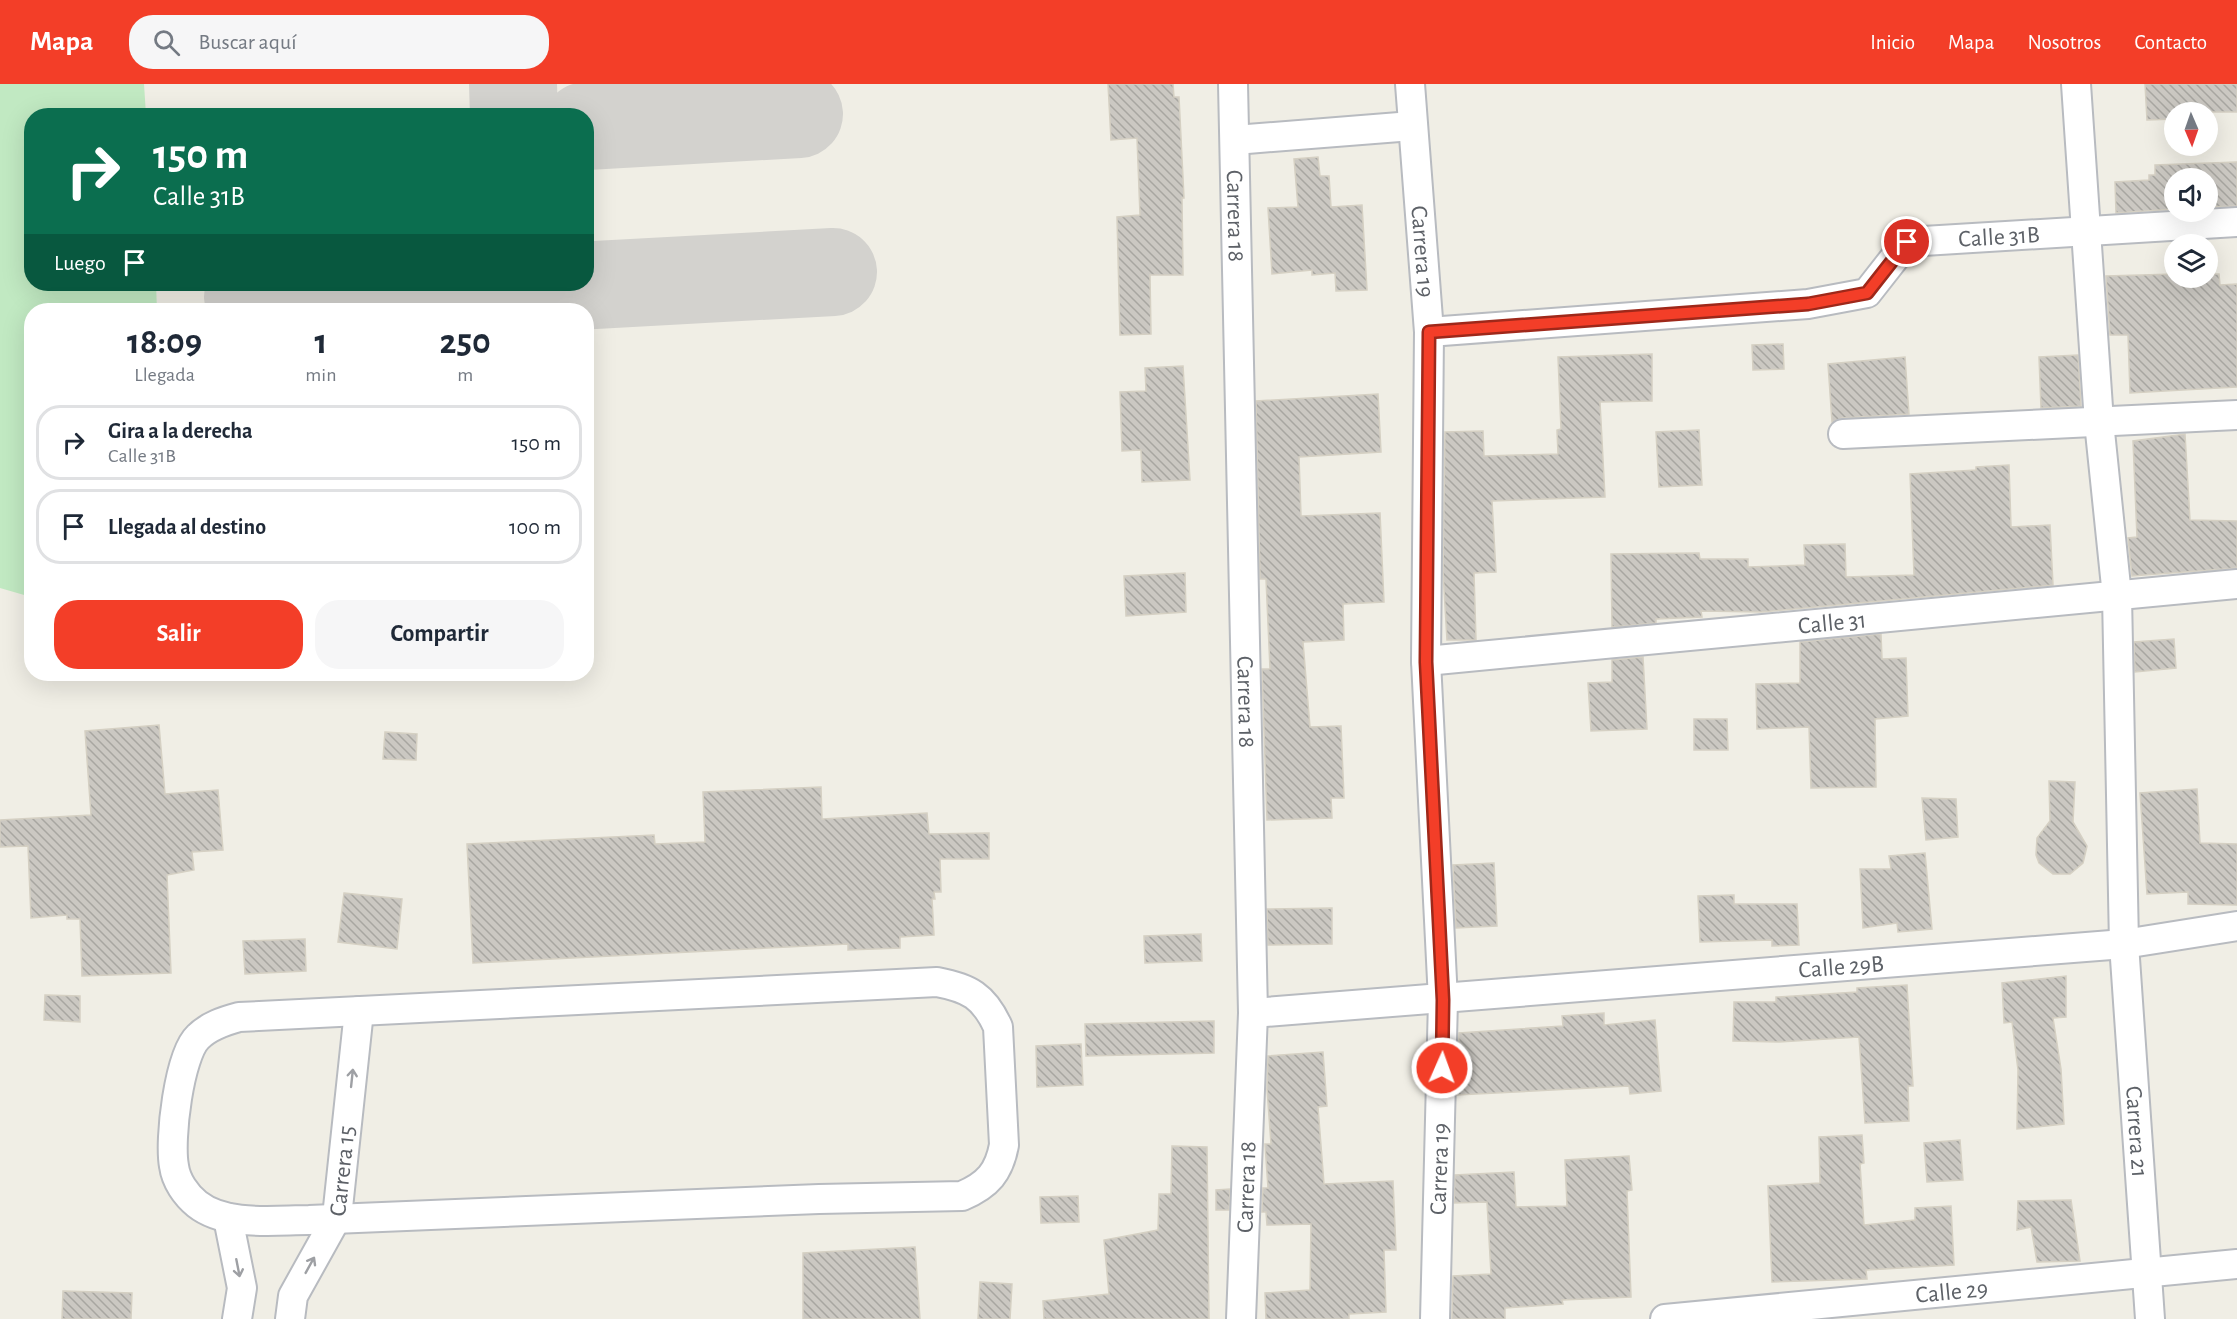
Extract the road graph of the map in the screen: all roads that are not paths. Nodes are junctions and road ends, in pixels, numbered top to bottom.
1 (1233, 84) edge
2 (1410, 84) edge
3 (2076, 84) edge
4 (1412, 126) junction
5 (1235, 140) junction
6 (2237, 222) edge
7 (2085, 231) junction
8 (1429, 332) junction
9 (2237, 415) edge
10 (2099, 422) junction
11 (1843, 434) dead end
12 (2237, 584) edge
13 (2117, 596) junction
14 (1426, 662) junction
15 (2237, 926) edge
16 (2124, 944) junction
17 (1443, 1000) junction
18 (359, 1011) junction
19 (1253, 1013) junction
20 (338, 1217) junction
21 (228, 1218) junction
22 (2237, 1264) edge
23 (2147, 1271) junction
24 (237, 1319) edge
25 (290, 1319) edge
26 (1241, 1319) edge
27 (1435, 1319) edge
28 (1665, 1319) edge
29 (2150, 1319) edge

1 - 5 street, Carrera 18
2 - 4 street, Carrera 19
3 - 7 street, Carrera 21
4 - 5 street
4 - 8 street, Carrera 19
5 - 19 street, Carrera 18
6 - 7 street, Calle 31B
7 - 8 street, Calle 31B
7 - 10 street, Carrera 21
8 - 14 street, Carrera 19
9 - 10 street
10 - 11 street
10 - 13 street, Carrera 21
12 - 13 street, Calle 31
13 - 14 street, Calle 31
13 - 16 street, Carrera 21
14 - 17 street, Carrera 19
15 - 16 street, Calle 29B
16 - 17 street, Calle 29B
16 - 23 street, Carrera 21
17 - 19 street, Calle 29B
17 - 27 street, Carrera 19
20 -> 18 street, Carrera 15
18 - 20 street
18 - 21 street
19 - 26 street, Carrera 18
20 - 21 street
25 -> 20 street, Carrera 15
21 -> 24 street
22 - 23 street, Calle 29
23 - 28 street, Calle 29
23 - 29 street, Carrera 21

